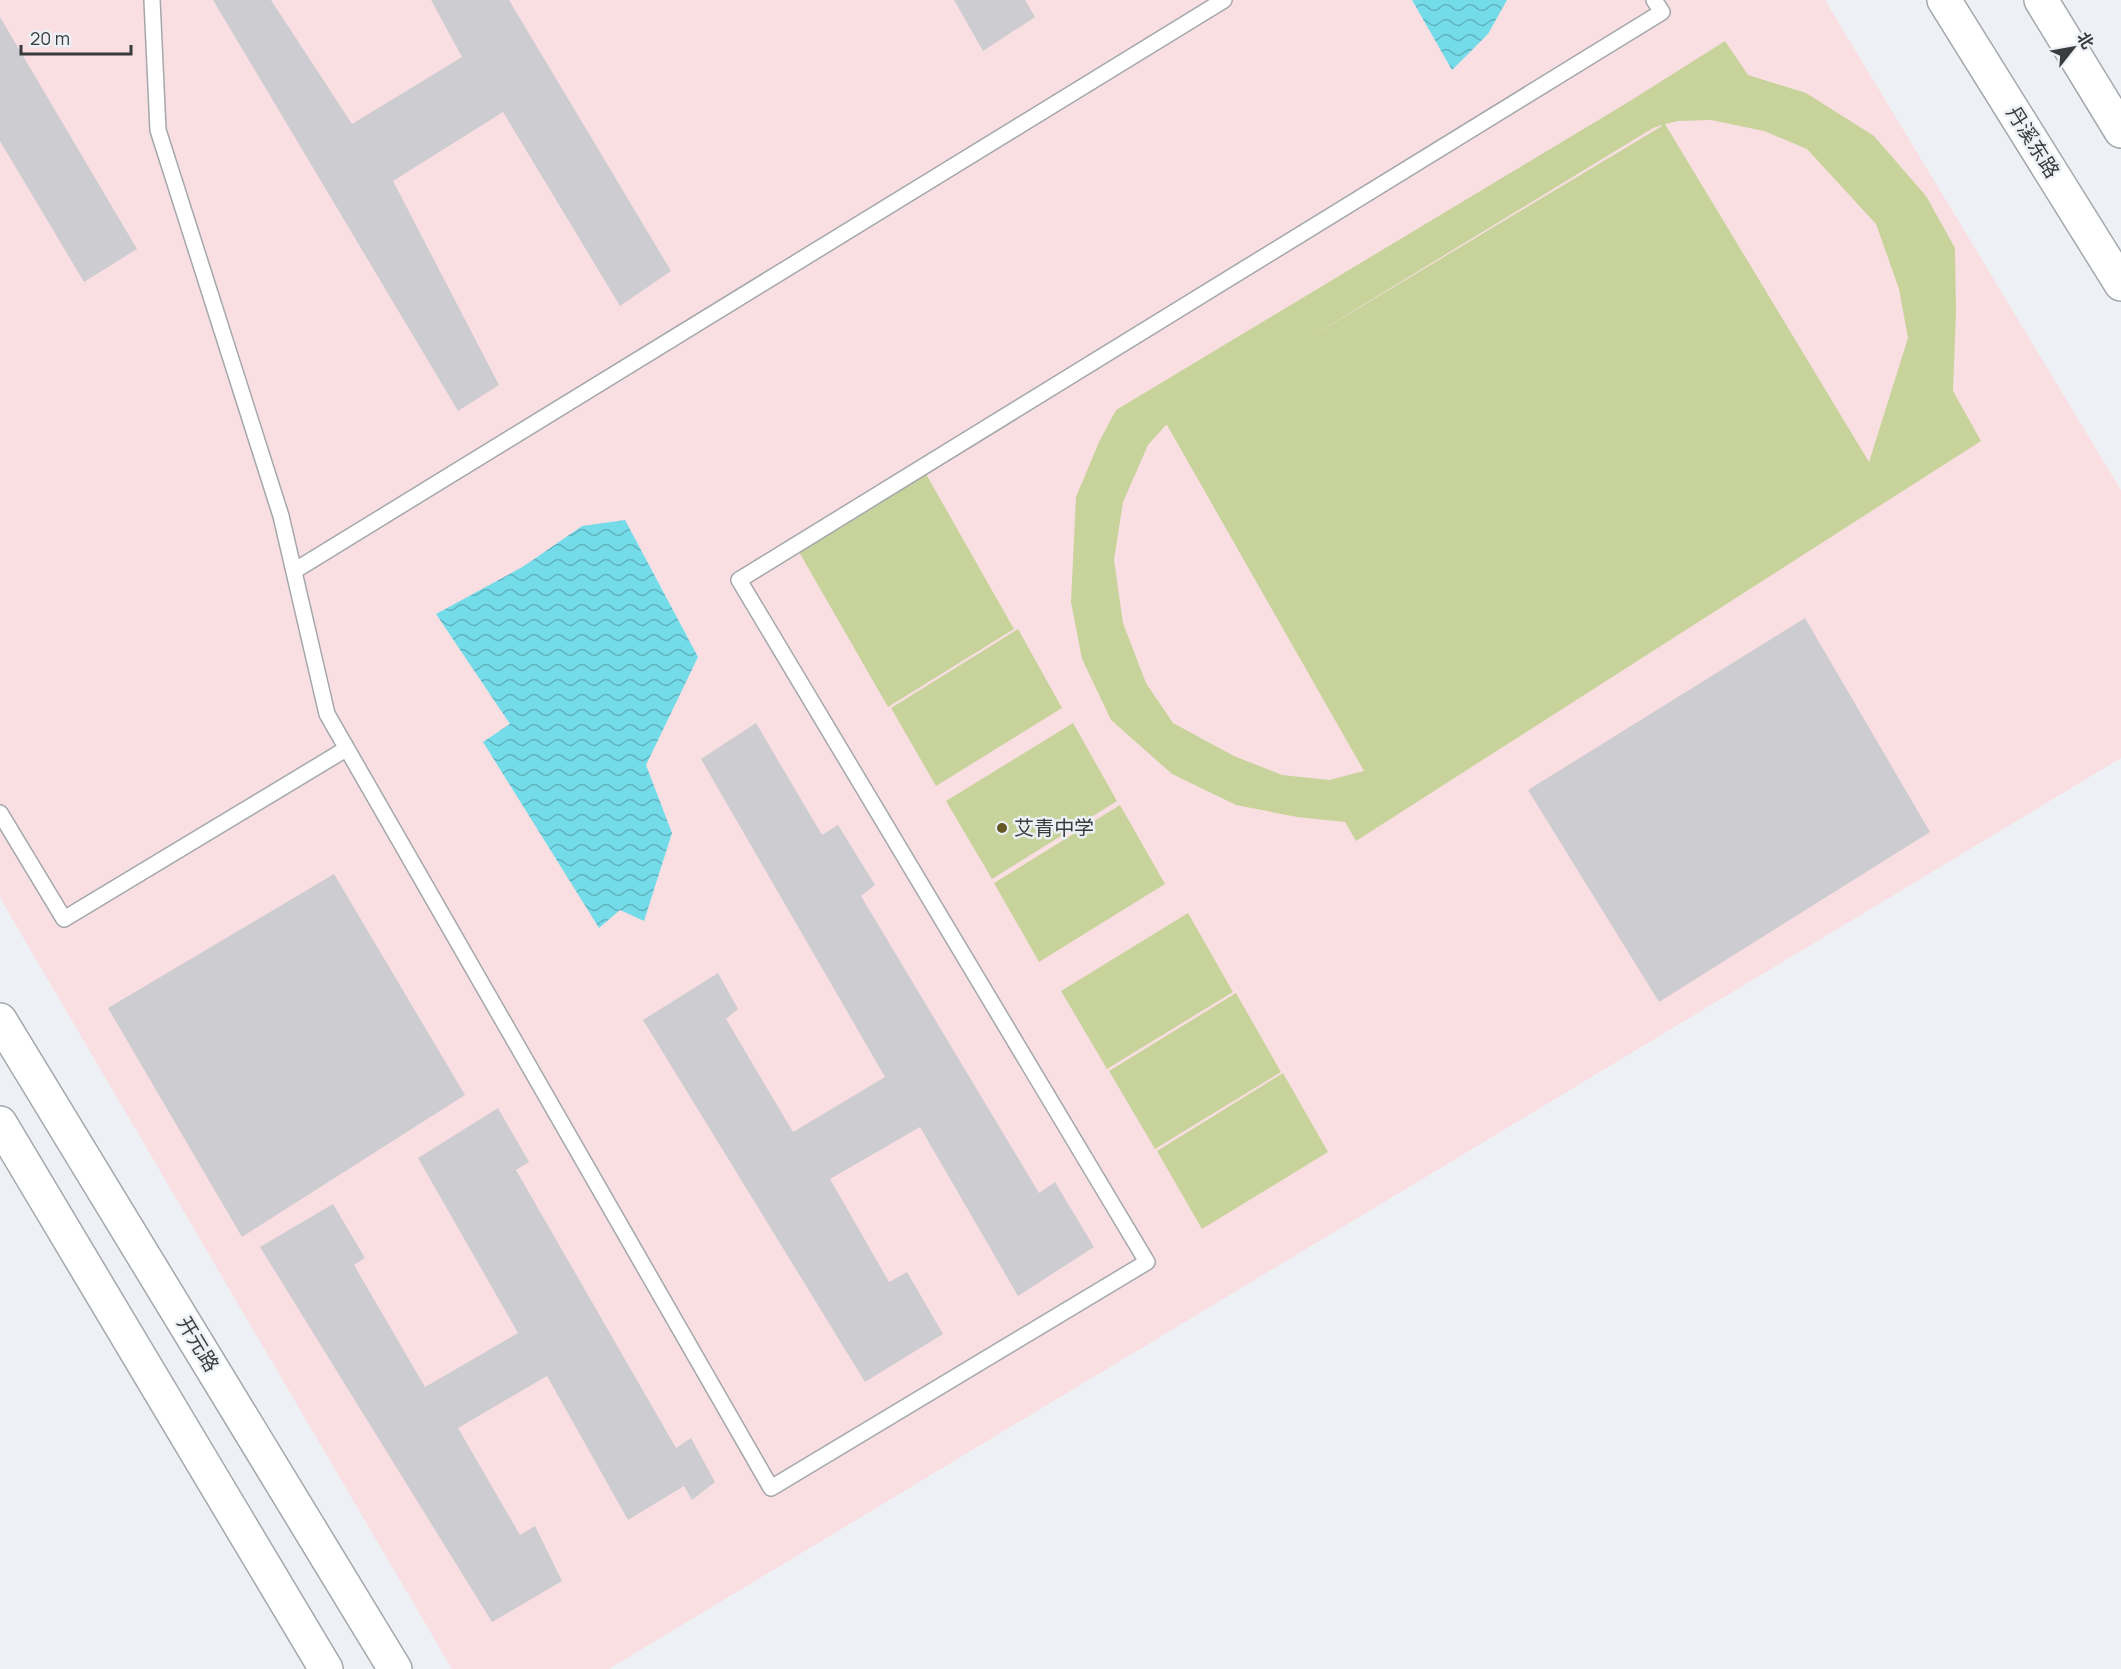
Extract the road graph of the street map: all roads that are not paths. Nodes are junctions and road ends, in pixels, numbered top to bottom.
1 (152, 0) edge
2 (1224, 0) edge
3 (1654, 0) edge
4 (1944, 0) edge
5 (2041, 0) edge
6 (2121, 130) edge
7 (2121, 284) edge
8 (294, 571) junction
9 (346, 749) junction
10 (0, 813) edge
11 (0, 1020) edge
12 (0, 1123) edge
13 (326, 1669) edge
14 (395, 1669) edge

1 - 8 lane
2 - 8 lane
3 - 9 lane
4 - 7 street, 丹溪东路
5 - 6 street
8 - 9 lane
9 - 10 lane
11 - 14 street, 开元路
12 - 13 street

